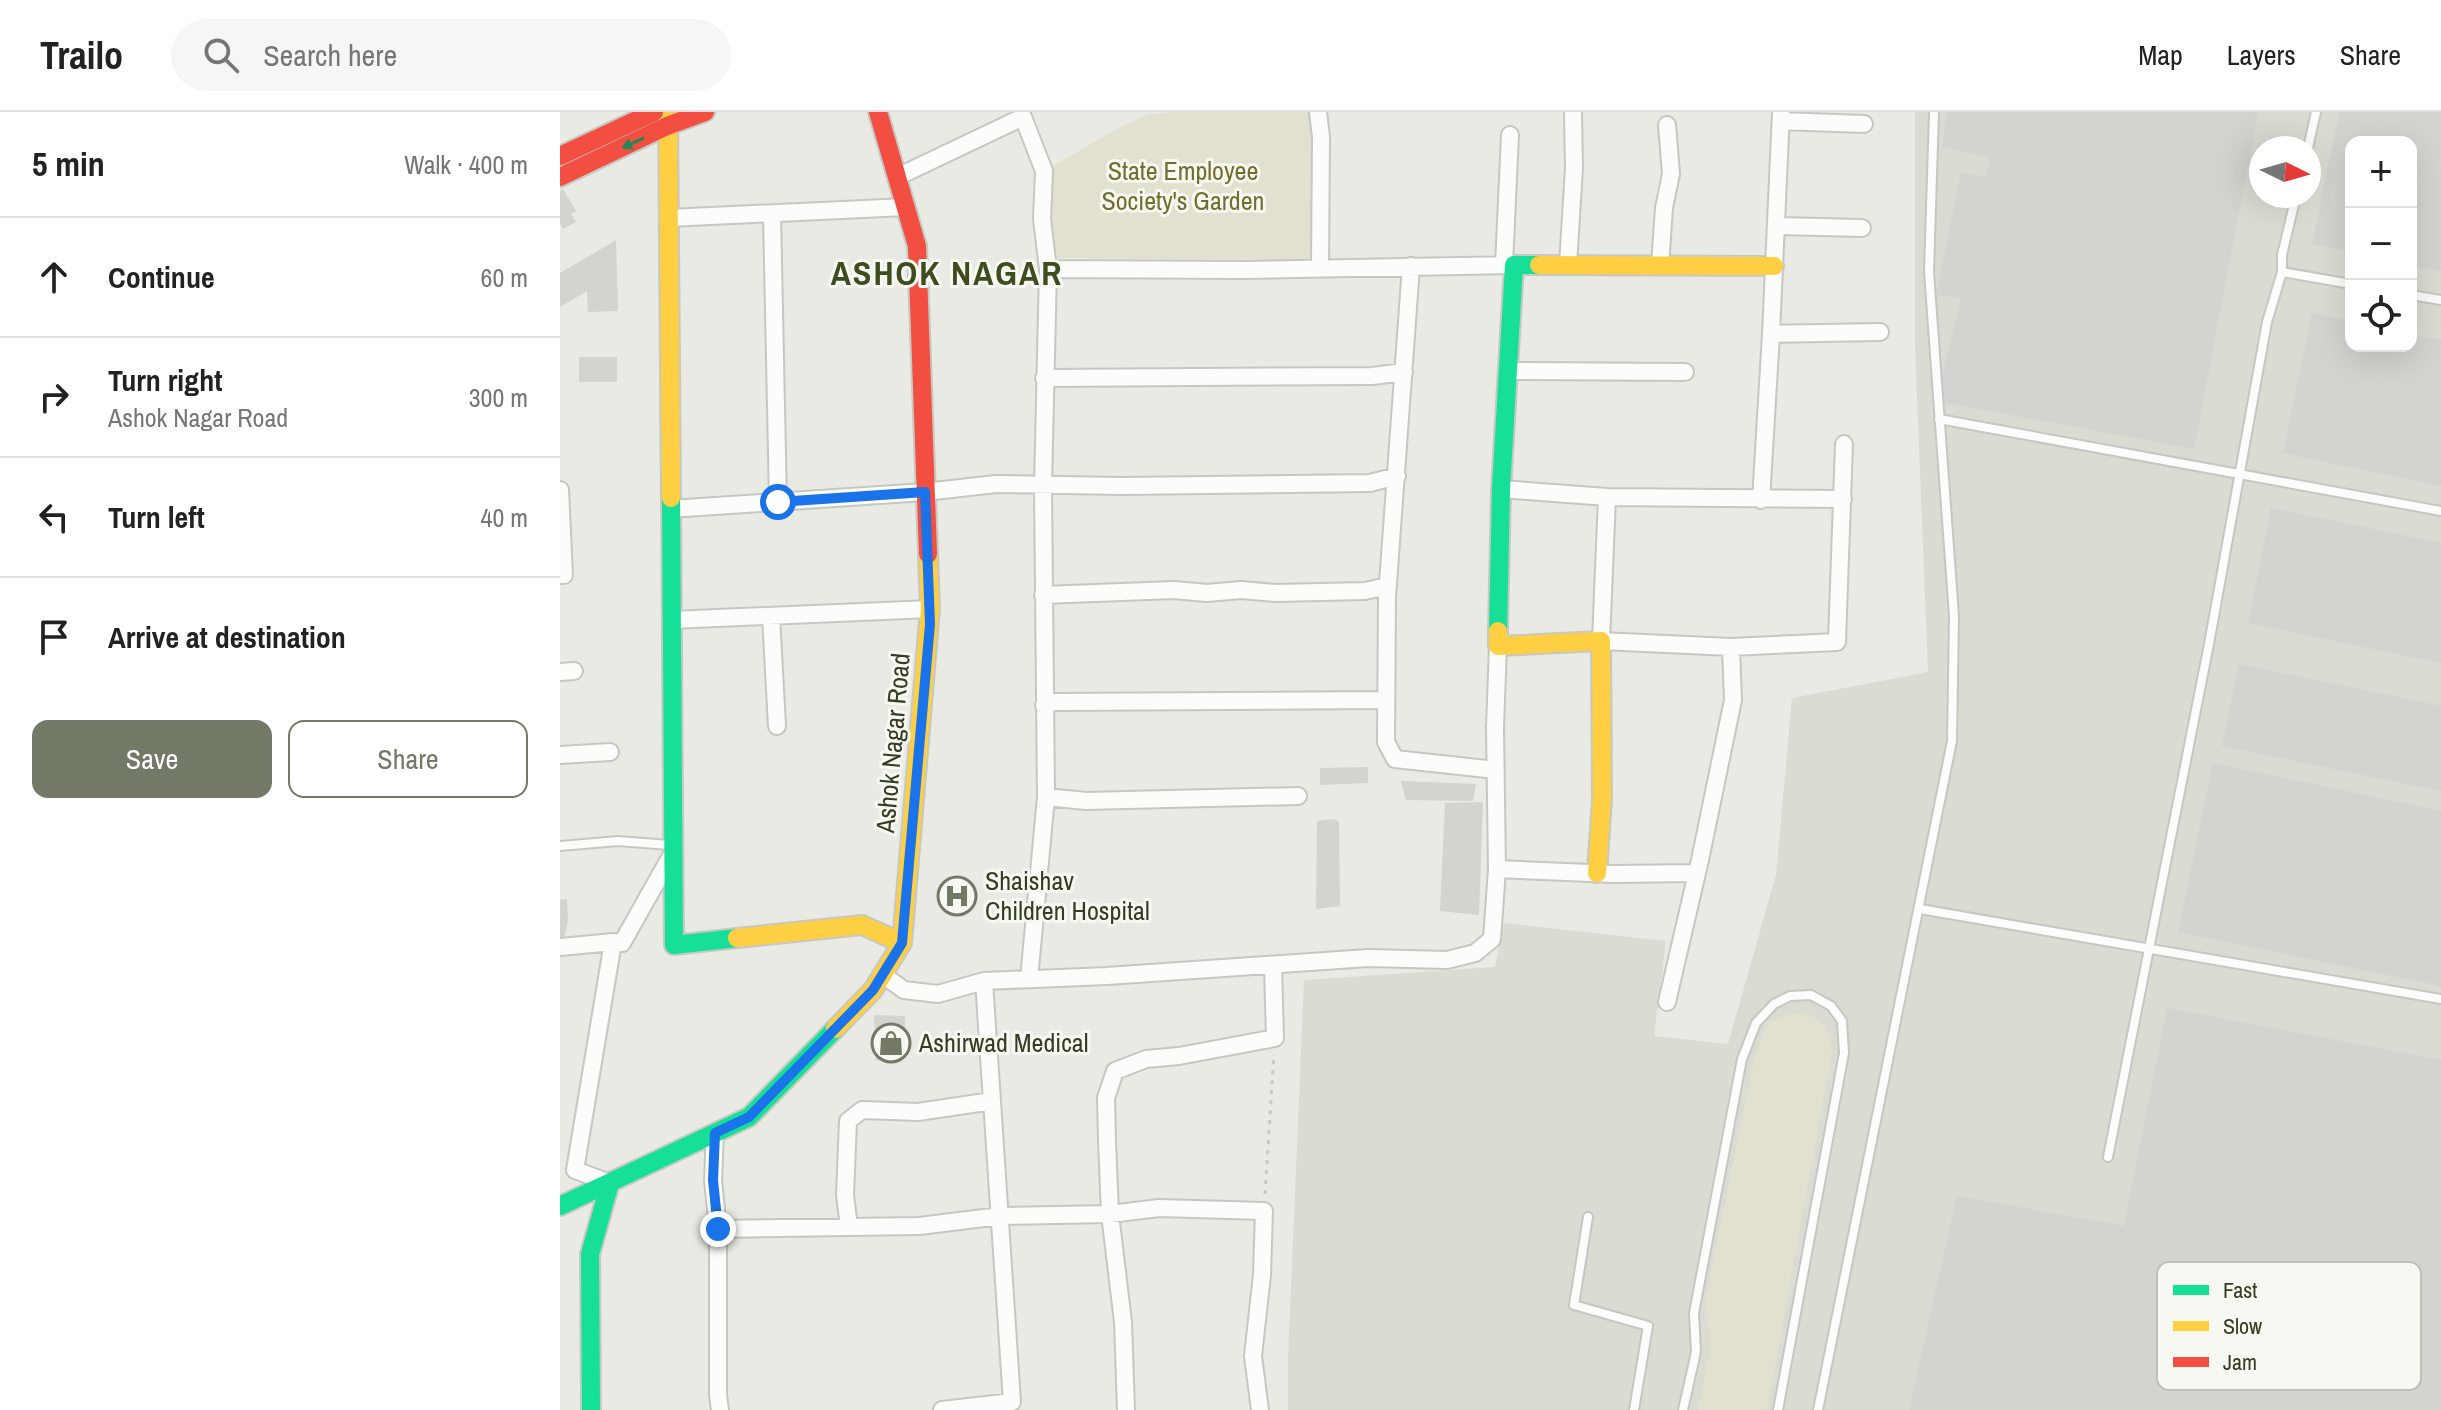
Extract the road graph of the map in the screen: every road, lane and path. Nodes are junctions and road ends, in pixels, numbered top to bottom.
1 (654, 112) edge
2 (705, 112) edge
3 (878, 112) edge
4 (1318, 112) edge
5 (1573, 112) edge
6 (1934, 112) edge
7 (2316, 112) edge
8 (1028, 114) edge
9 (1781, 116) edge
10 (668, 119) edge
11 (1864, 124) dead end
12 (1667, 125) dead end
13 (1510, 135) dead end
14 (2311, 136) edge
15 (560, 156) edge
16 (560, 177) edge
17 (897, 177) junction
18 (906, 207) junction
19 (2293, 208) edge
20 (772, 214) junction
21 (668, 218) junction
22 (1776, 226) junction
23 (1862, 228) dead end
24 (1509, 265) junction
25 (1568, 265) junction
26 (1411, 266) junction
27 (1660, 266) junction
28 (1774, 266) junction
29 (1320, 267) junction
30 (1048, 269) junction
31 (2282, 272) junction
32 (2345, 283) edge
33 (2417, 296) edge
34 (2441, 300) edge
35 (1880, 332) dead end
36 (1771, 334) junction
37 (1508, 371) junction
38 (1404, 372) junction
39 (1685, 372) dead end
40 (1044, 378) junction
41 (1939, 419) junction
42 (1844, 444) dead end
43 (2239, 473) junction
44 (1397, 476) junction
45 (1043, 486) junction
46 (1501, 489) junction
47 (560, 490) edge
48 (925, 492) junction
49 (1607, 497) junction
50 (1843, 499) junction
51 (1761, 500) junction
52 (778, 502) junction
53 (670, 509) junction
54 (2441, 511) edge
55 (560, 575) edge
56 (1388, 586) junction
57 (1043, 595) junction
58 (930, 609) junction
59 (771, 616) junction
60 (671, 620) junction
61 (1601, 641) junction
62 (1498, 646) junction
63 (1731, 647) junction
64 (1385, 700) junction
65 (1044, 705) junction
66 (777, 726) dead end
67 (610, 752) dead end
68 (560, 755) edge
69 (1496, 770) junction
70 (1298, 796) dead end
71 (1046, 797) junction
72 (560, 846) edge
73 (674, 848) junction
74 (1497, 869) junction
75 (1597, 873) junction
76 (1697, 873) junction
77 (1920, 909) junction
78 (613, 942) junction
79 (902, 943) junction
80 (560, 947) edge
81 (2148, 947) junction
82 (1273, 966) junction
83 (883, 975) junction
84 (1029, 979) junction
85 (984, 981) junction
86 (2441, 999) edge
87 (1667, 1002) dead end
88 (1275, 1038) junction
89 (992, 1101) junction
90 (715, 1133) junction
91 (2108, 1157) dead end
92 (610, 1183) junction
93 (560, 1206) edge
94 (1264, 1211) junction
95 (1110, 1214) junction
96 (1000, 1216) junction
97 (1588, 1217) dead end
98 (849, 1227) junction
99 (718, 1229) junction
100 (1012, 1406) edge
101 (591, 1410) edge
102 (720, 1410) edge
103 (942, 1410) edge
104 (1126, 1410) edge
105 (1260, 1410) edge
106 (1634, 1410) edge
107 (1683, 1410) edge
108 (1778, 1410) edge
109 (1818, 1410) edge

1 - 15 street
2 - 10 street
3 - 17 street, Ashok Nagar Road
4 - 29 street
5 - 25 street
6 - 41 lane
7 - 14 lane
8 - 17 street
8 - 30 street
9 - 11 street
9 - 22 street
10 -> 16 street
10 - 21 street
12 - 27 street
13 - 24 street
17 - 18 street, Ashok Nagar Road
18 - 20 street
18 - 48 street, Ashok Nagar Road
19 - 31 lane
20 - 21 street
20 - 52 street
21 - 53 street
22 - 23 street
22 - 28 street
24 - 25 street
24 - 26 street
24 - 37 street
25 - 27 street
26 - 29 street
26 - 38 street
27 - 28 street
28 - 36 street
29 - 30 street
30 - 40 street
31 - 32 lane
31 - 43 lane
33 - 34 lane
35 - 36 street
36 - 51 street
37 - 39 street
37 - 46 street
38 - 40 street
38 - 44 street
40 - 45 street
41 - 43 lane
41 - 77 lane
42 - 50 street
43 - 54 lane
43 - 81 lane
44 - 45 street
44 - 56 street
45 - 48 street
45 - 57 street
46 - 49 street
46 - 62 street
47 - 55 street
48 - 52 street
48 - 58 street, Ashok Nagar Road
49 - 51 street
49 - 61 street
50 - 51 street
50 - 63 street
52 - 53 street
53 - 60 street
56 - 57 street
56 - 64 street
57 - 65 street
58 - 59 street
58 - 79 street, Ashok Nagar Road
59 - 60 street
59 - 66 street
60 - 73 street
61 - 62 street
61 - 63 street
61 - 75 street
62 - 69 street
63 - 76 street
64 - 65 street
64 - 69 street
65 - 71 street
67 - 68 street
69 - 74 street
70 - 71 street
71 - 84 street
72 - 73 lane
73 - 78 street
73 - 79 street
74 - 75 street
74 - 82 street
75 - 76 street
76 - 87 street
77 - 81 lane
77 - 109 lane
78 - 80 street
78 - 92 street
79 - 83 street, Ashok Nagar Road
81 - 86 lane
81 - 91 lane
82 - 84 street
82 - 88 street
83 - 85 street
83 - 90 street, Ashok Nagar Road
84 - 85 street
85 - 89 street
88 - 94 path
88 - 95 street
89 - 96 street
89 - 98 street
90 - 92 street, Ashok Nagar Road
90 - 99 street
92 - 93 street, Ashok Nagar Road
92 - 101 street
94 - 95 street
94 - 105 street
95 - 96 street
95 - 104 street
96 - 98 street
96 - 100 street
97 - 106 lane
98 - 99 street
99 - 102 street
100 - 103 street
107 - 108 lane

